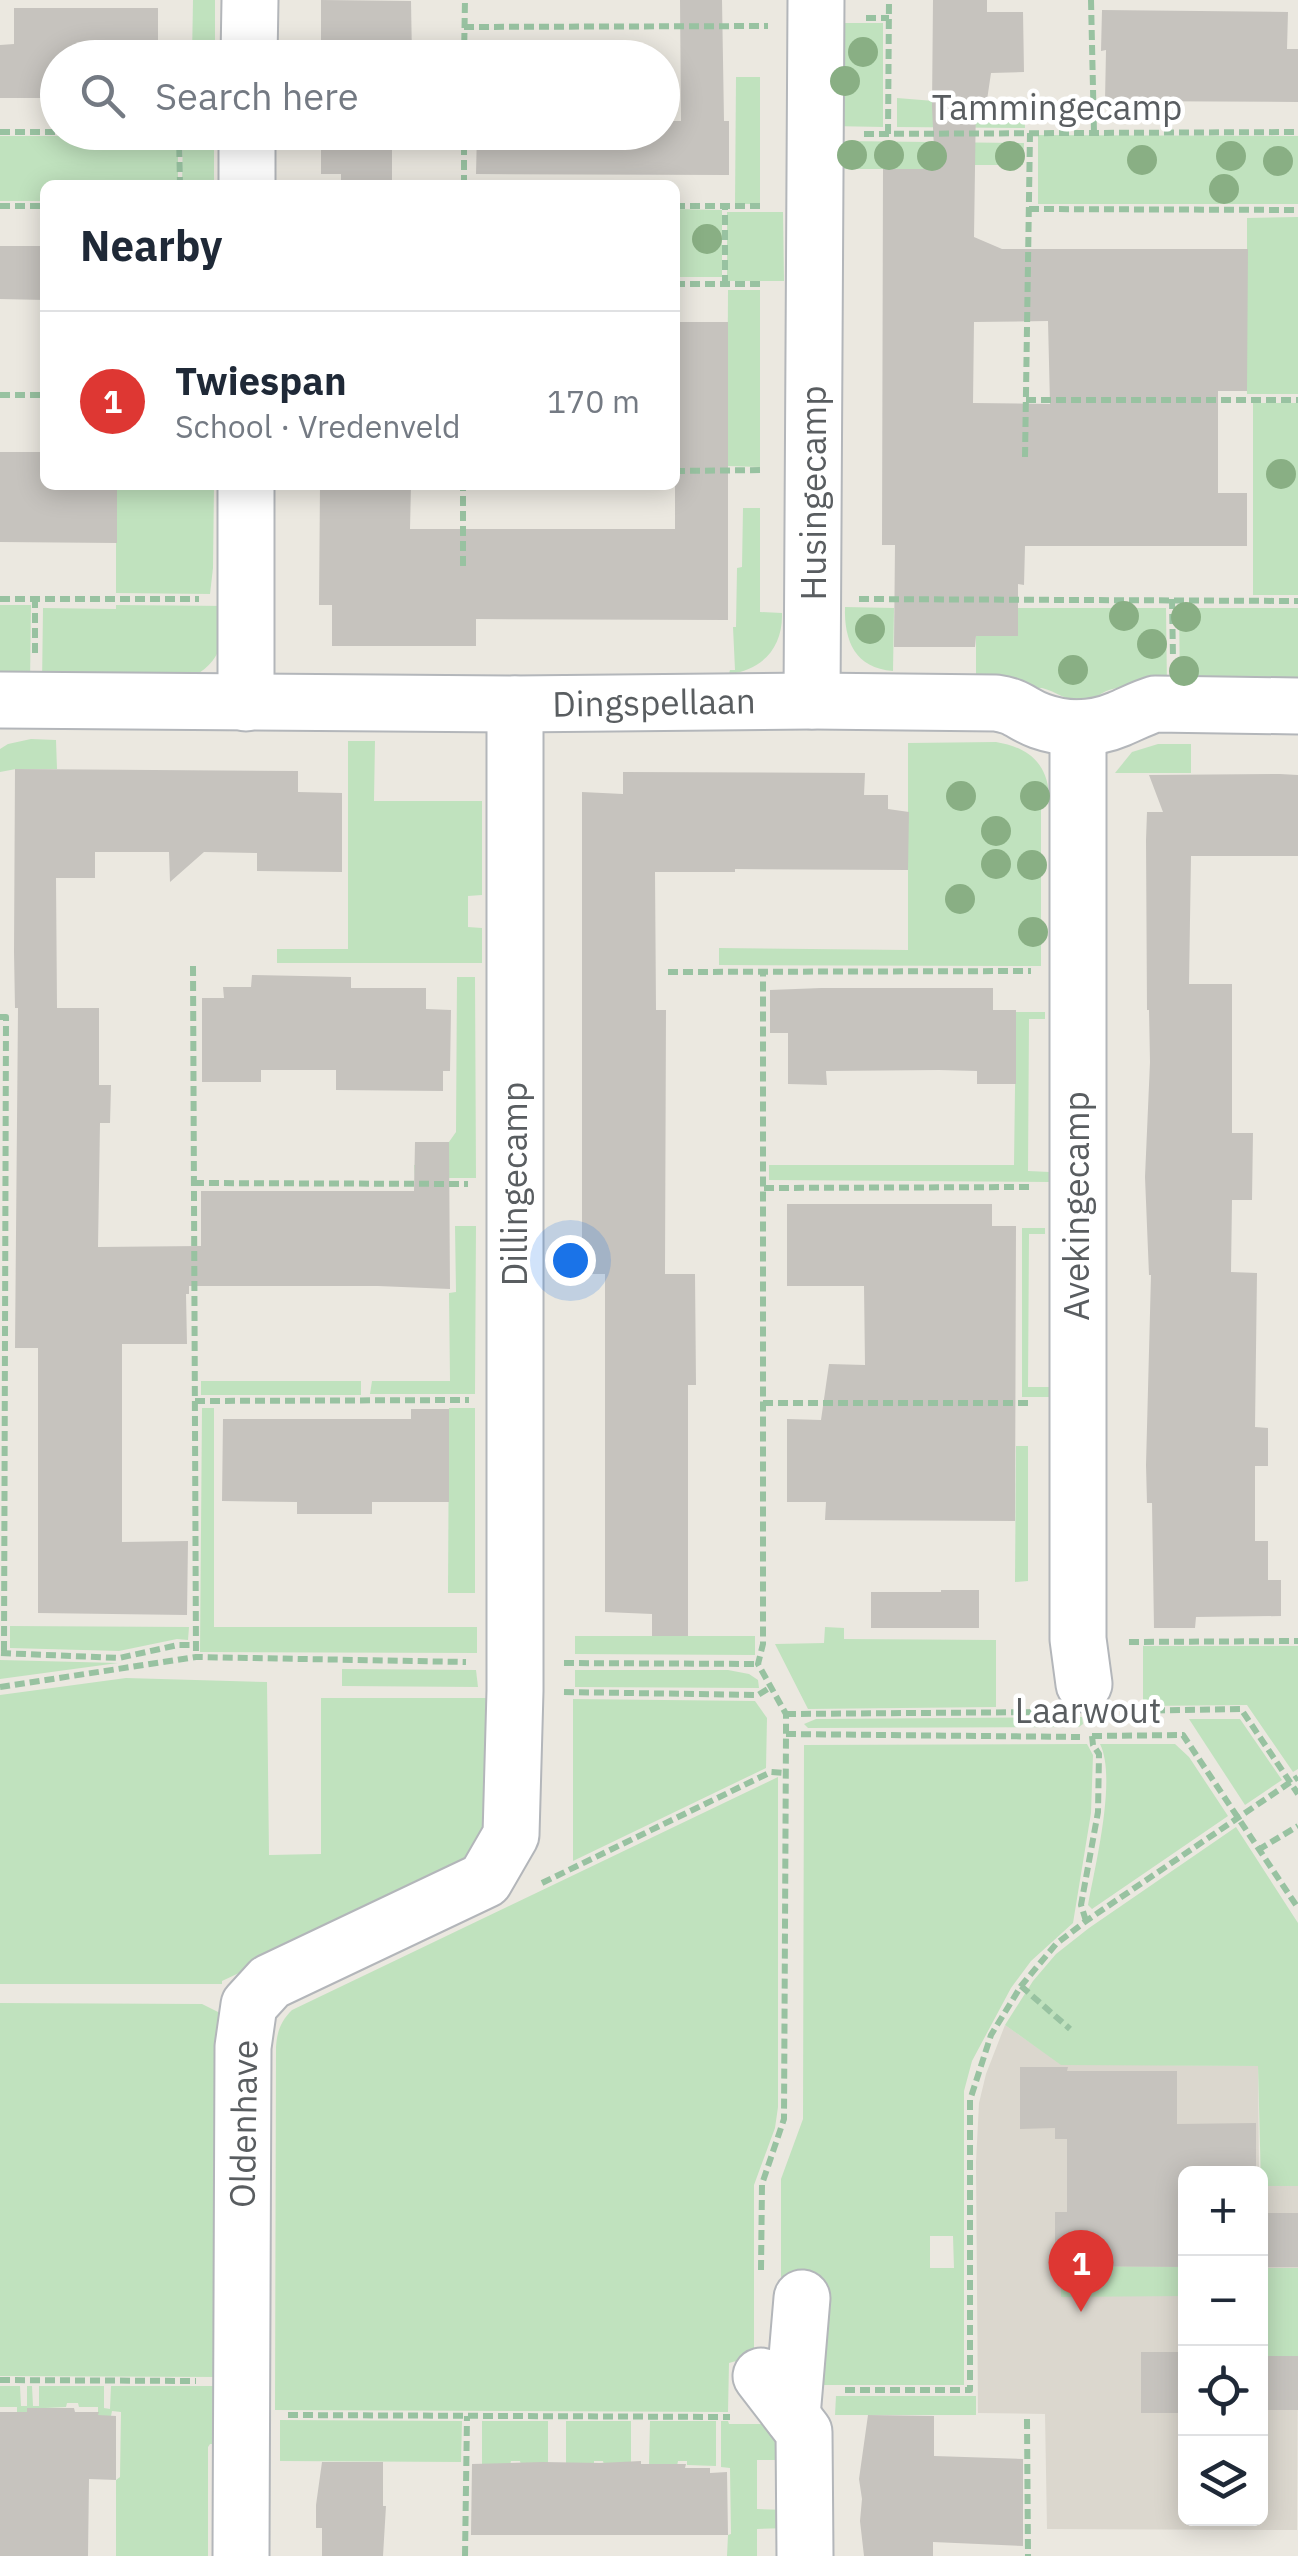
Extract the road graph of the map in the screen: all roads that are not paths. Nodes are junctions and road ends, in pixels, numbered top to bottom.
1 (250, 0) edge
2 (816, 13) edge
3 (249, 40) edge
4 (247, 150) edge
5 (246, 180) edge
6 (246, 490) edge
7 (0, 700) edge
8 (812, 702) junction
9 (246, 703) junction
10 (515, 704) junction
11 (1298, 706) edge
12 (1078, 728) junction
13 (1081, 1662) road end
14 (515, 1677) joint
15 (781, 2291) road end
16 (241, 2556) edge
17 (805, 2556) edge

1 - 3 street
2 - 8 street, Husingecamp
4 - 5 street
6 - 9 street
7 - 9 street, Dingspellaan
8 - 10 street, Dingspellaan
8 - 12 street, Dingspellaan
9 - 10 street, Dingspellaan
10 - 14 street, Dillingecamp
11 - 12 street, Dingspellaan
12 - 13 street, Avekingecamp
14 - 16 street, Oldenhave
15 - 17 street

